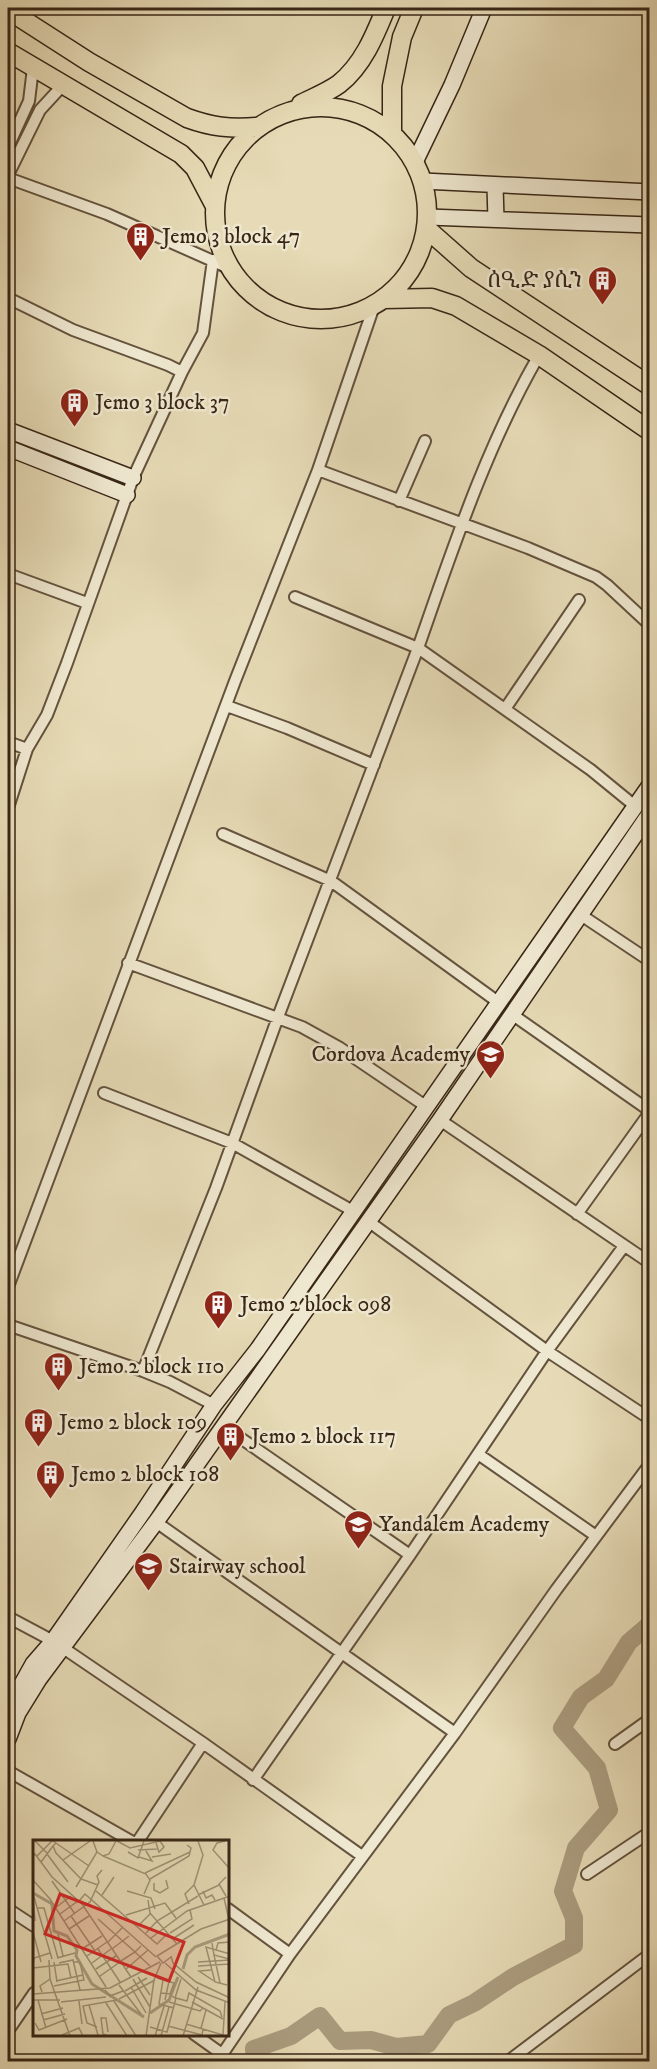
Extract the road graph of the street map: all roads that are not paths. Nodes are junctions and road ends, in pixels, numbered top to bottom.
1 (386, 8) edge
2 (414, 8) edge
3 (484, 8) edge
4 (8, 9) edge
5 (8, 52) edge
6 (33, 68) junction
7 (63, 86) junction
8 (289, 110) junction
9 (256, 127) junction
10 (392, 133) junction
11 (8, 147) edge
12 (415, 162) junction
13 (8, 176) edge
14 (423, 181) junction
15 (495, 186) junction
16 (650, 192) edge
17 (215, 206) junction
18 (496, 219) junction
19 (427, 223) junction
20 (650, 225) edge
21 (213, 260) junction
22 (231, 269) junction
23 (8, 298) edge
24 (379, 303) junction
25 (539, 355) junction
26 (182, 372) junction
27 (650, 386) edge
28 (8, 430) edge
29 (650, 430) edge
30 (425, 441) dead end
31 (8, 448) edge
32 (318, 470) junction
33 (133, 478) junction
34 (127, 495) junction
35 (399, 501) junction
36 (461, 525) junction
37 (8, 574) edge
38 (294, 597) dead end
39 (579, 600) dead end
40 (87, 603) junction
41 (650, 625) edge
42 (418, 648) junction
43 (227, 706) junction
44 (505, 709) junction
45 (8, 741) edge
46 (27, 749) junction
47 (374, 765) junction
48 (650, 785) edge
49 (635, 806) junction
50 (8, 808) edge
51 (650, 813) edge
52 (223, 834) dead end
53 (331, 881) junction
54 (581, 915) junction
55 (650, 961) edge
56 (128, 963) junction
57 (498, 1002) junction
58 (513, 1015) junction
59 (278, 1017) junction
60 (477, 1033) junction
61 (493, 1044) junction
62 (104, 1093) dead end
63 (427, 1107) junction
64 (650, 1111) edge
65 (440, 1120) junction
66 (232, 1143) junction
67 (353, 1211) junction
68 (577, 1214) junction
69 (368, 1221) junction
70 (624, 1246) junction
71 (650, 1263) edge
72 (8, 1287) edge
73 (8, 1325) edge
74 (547, 1351) junction
75 (264, 1354) junction
76 (143, 1371) junction
77 (214, 1405) junction
78 (650, 1419) edge
79 (223, 1426) junction
80 (478, 1454) junction
81 (650, 1464) edge
82 (156, 1522) junction
83 (596, 1536) junction
84 (410, 1555) junction
85 (8, 1617) edge
86 (57, 1645) junction
87 (341, 1654) junction
88 (8, 1709) edge
89 (650, 1719) edge
90 (455, 1733) junction
91 (8, 1739) edge
92 (203, 1743) junction
93 (615, 1744) dead end
94 (8, 1771) edge
95 (253, 1780) junction
96 (650, 1832) edge
97 (129, 1840) edge
98 (139, 1840) edge
99 (362, 1856) junction
100 (587, 1874) dead end
101 (8, 1909) edge
102 (230, 1910) edge
103 (33, 1925) edge
104 (290, 1954) junction
105 (650, 1954) edge
106 (33, 1994) edge
107 (8, 2031) edge
108 (196, 2036) edge
109 (220, 2058) edge
110 (507, 2061) edge

1 - 8 main road
2 - 10 main road
3 - 12 street
4 - 9 main road
5 - 6 main road
6 - 7 main road
6 - 11 street
7 - 13 street
7 - 17 main road
8 - 9 main road
8 - 10 main road
9 - 17 main road
10 - 12 main road
12 - 14 main road
13 - 21 street
14 - 15 street
14 - 19 main road
15 - 16 street
15 - 18 street
17 - 22 main road
18 - 19 street
18 - 20 street
19 - 24 main road
19 - 27 main road
21 - 22 street
21 - 26 street
22 - 24 main road
23 - 26 street
24 - 25 main road
24 - 32 street
25 - 29 main road
25 - 36 street
26 - 33 street
28 - 33 street
30 - 35 street
31 - 34 street
32 - 35 street
32 - 43 street
33 - 34 street
34 - 40 street
35 - 36 street
36 - 41 street
36 - 42 street
37 - 40 street
38 - 42 street
39 - 44 street
40 - 46 street
42 - 44 street
42 - 47 street
43 - 47 street
43 - 56 street
44 - 49 street
45 - 46 street
46 - 50 street
47 - 53 street
48 - 49 street
49 - 57 street
51 - 54 street
52 - 53 street
53 - 57 street
53 - 59 street
54 - 55 street
54 - 58 street
56 - 59 street
56 - 72 street
57 - 60 street
58 - 61 street
58 - 64 street
59 - 63 street
59 - 66 street
60 - 61 street
60 - 63 street
61 - 65 street
62 - 66 street
63 - 67 street
64 - 68 street
65 - 68 street
65 - 69 street
66 - 67 street
66 - 76 street
67 - 75 street
68 - 70 street
69 - 74 street
69 - 75 street
70 - 71 street
70 - 74 street
73 - 76 street
74 - 78 street
74 - 80 street
75 - 77 street
75 - 79 street
76 - 77 street
77 - 86 street
79 - 82 street
79 - 84 street
80 - 83 street
80 - 84 street
81 - 83 street
82 - 86 street
82 - 87 street
83 - 90 street
84 - 87 street
85 - 86 street
86 - 88 street
86 - 91 street
86 - 92 street
87 - 90 street
87 - 95 street
89 - 93 street
90 - 99 street
92 - 95 street
92 - 98 street
94 - 97 street
95 - 99 street
96 - 100 street
99 - 104 street
101 - 103 street
102 - 104 street
104 - 109 street
105 - 110 street
106 - 107 street
108 - 109 street

